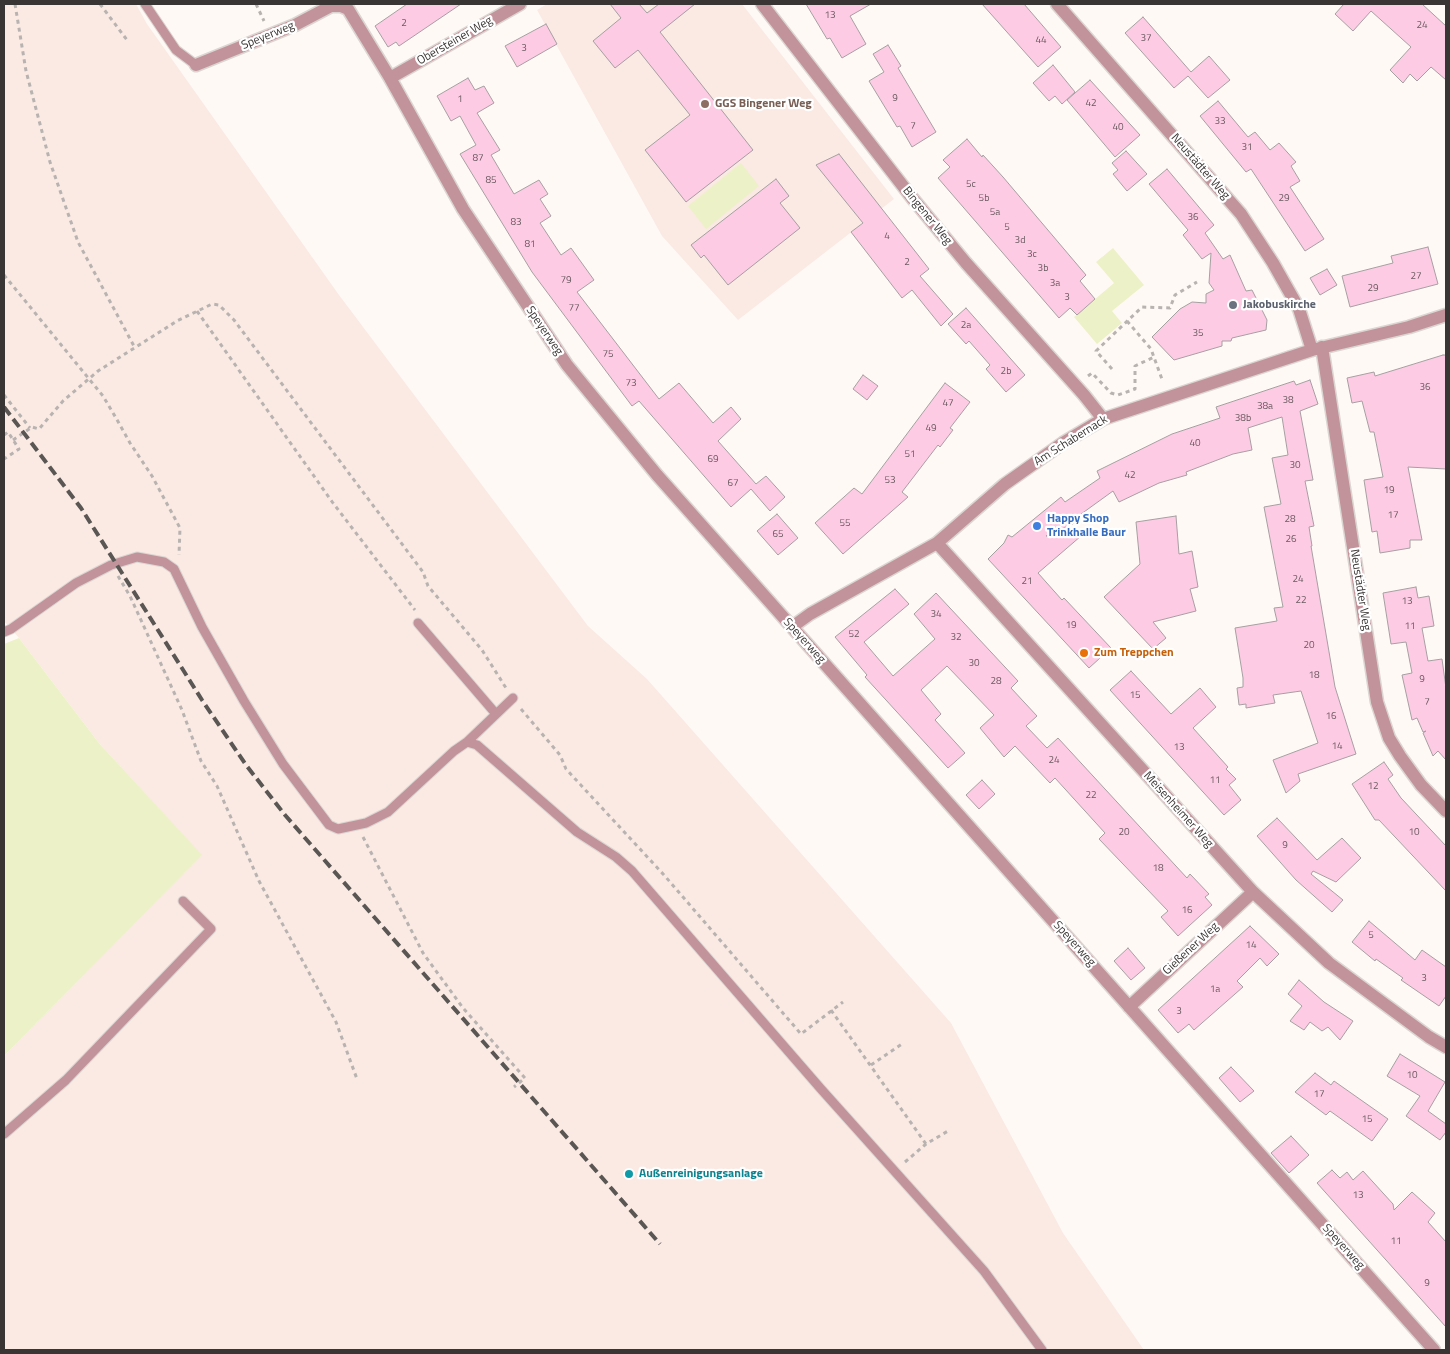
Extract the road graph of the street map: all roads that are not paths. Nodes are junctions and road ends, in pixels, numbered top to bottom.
1 (145, 4) edge
2 (520, 4) edge
3 (762, 4) edge
4 (1057, 4) edge
5 (348, 7) edge
6 (196, 65) joint
7 (390, 78) junction
8 (1446, 315) edge
9 (1317, 349) junction
10 (1102, 419) junction
11 (937, 543) junction
12 (418, 623) road end
13 (792, 628) junction
14 (8, 631) edge
15 (512, 698) road end
16 (496, 714) junction
17 (467, 742) junction
18 (1446, 811) edge
19 (1253, 892) junction
20 (183, 901) dead end
21 (1129, 1007) junction
22 (1446, 1047) edge
23 (4, 1134) edge
24 (1042, 1350) edge
25 (1434, 1350) edge

1 - 6 lane
2 - 7 street, Obersteiner Weg
3 - 10 street, Bingener Weg
4 - 9 street, Neustädter Weg
5 - 6 street, Speyerweg
5 - 7 street, Speyerweg
7 - 13 street, Speyerweg
8 - 9 street, Am Schabernack
9 - 10 street, Am Schabernack
9 - 18 street, Neustädter Weg
10 - 11 street, Am Schabernack
11 - 13 street, Am Schabernack
11 - 19 street, Meisenheimer Weg
12 - 16 lane
13 - 21 street, Speyerweg
14 - 17 lane
15 - 16 lane
16 - 17 lane
17 - 24 lane
19 - 21 street, Gießener Weg
19 - 22 street, Meisenheimer Weg
20 - 23 lane
21 - 25 street, Speyerweg

